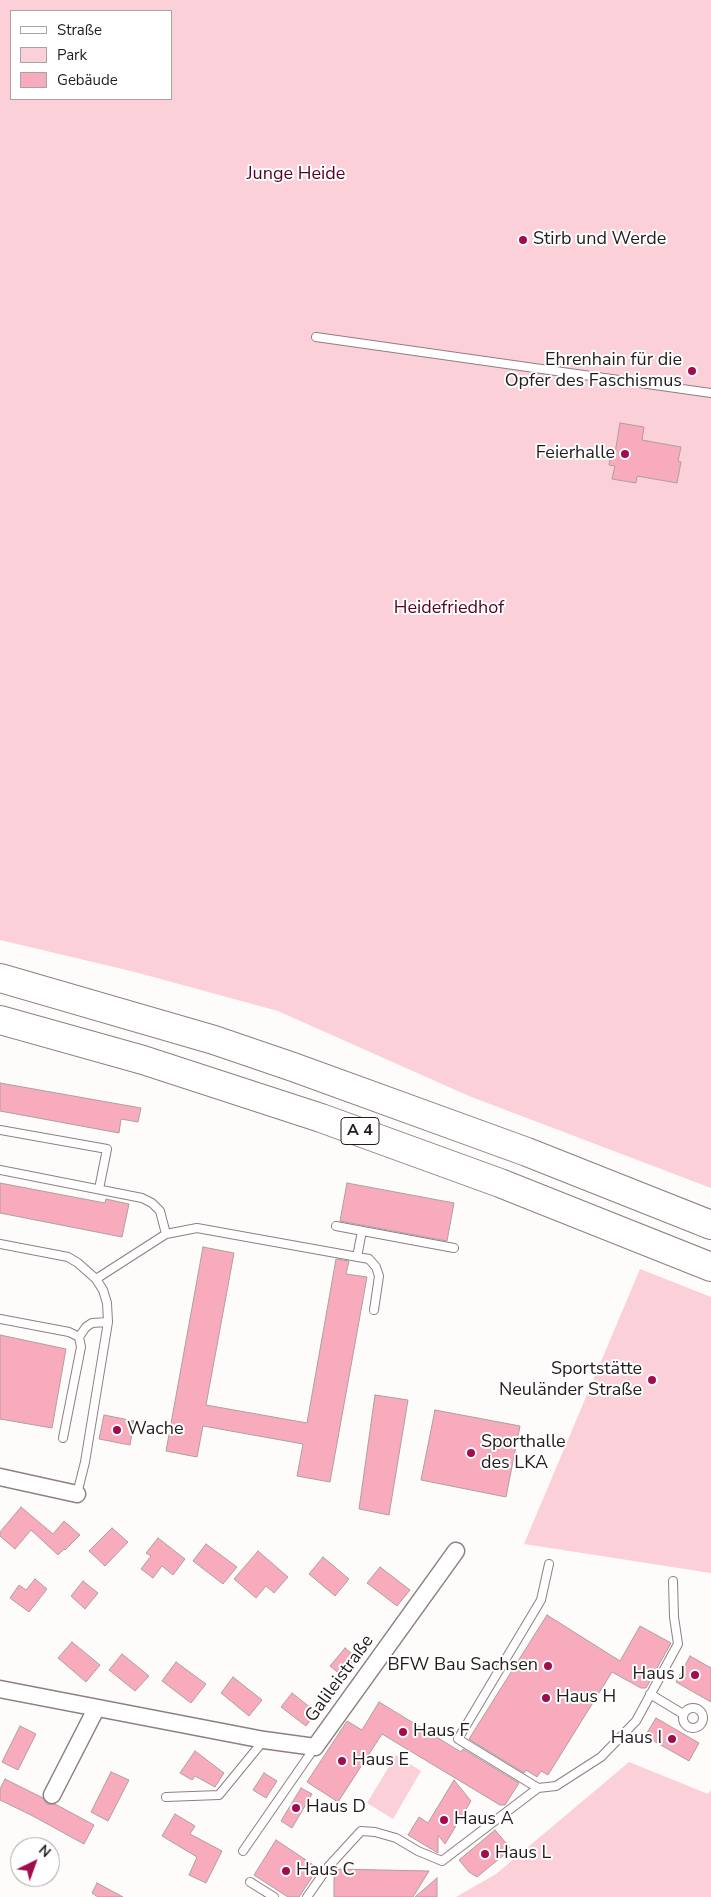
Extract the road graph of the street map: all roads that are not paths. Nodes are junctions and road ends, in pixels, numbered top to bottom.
1 (316, 337) dead end
2 (711, 393) edge
3 (0, 978) edge
4 (0, 1020) edge
5 (0, 1130) edge
6 (0, 1170) edge
7 (99, 1189) junction
8 (711, 1225) edge
9 (336, 1226) dead end
10 (362, 1231) junction
11 (166, 1234) junction
12 (0, 1244) edge
13 (454, 1248) dead end
14 (358, 1257) junction
15 (711, 1267) edge
16 (96, 1279) junction
17 (374, 1310) dead end
18 (0, 1319) edge
19 (108, 1322) junction
20 (79, 1336) junction
21 (63, 1438) dead end
22 (0, 1477) edge
23 (77, 1494) joint
24 (456, 1552) dead end
25 (549, 1564) dead end
26 (673, 1581) dead end
27 (0, 1690) edge
28 (650, 1694) junction
29 (96, 1709) junction
30 (683, 1714) dead end
31 (264, 1740) junction
32 (315, 1747) junction
33 (538, 1788) junction
34 (52, 1795) dead end
35 (166, 1797) dead end
36 (242, 1851) dead end
37 (250, 1882) dead end
38 (274, 1897) edge
39 (307, 1897) edge

1 - 2 lane
3 - 8 highway, A 4
4 - 15 highway, A 4
5 - 7 lane
6 - 7 lane
7 - 11 lane
9 - 10 lane
10 - 13 lane
10 - 14 lane
11 - 14 lane
11 - 16 lane
12 - 16 lane
14 - 17 lane
16 - 19 lane
18 - 20 lane
19 - 20 lane
19 - 23 lane
20 - 21 lane
22 - 23 street
24 - 32 street, Galileistraße
25 - 33 lane
26 - 28 lane
27 - 29 street, Galileistraße
28 - 30 lane
28 - 33 lane
29 - 31 street, Galileistraße
29 - 34 street
31 - 32 street, Galileistraße
31 - 35 lane
32 - 36 lane
33 - 39 lane
37 - 38 lane

